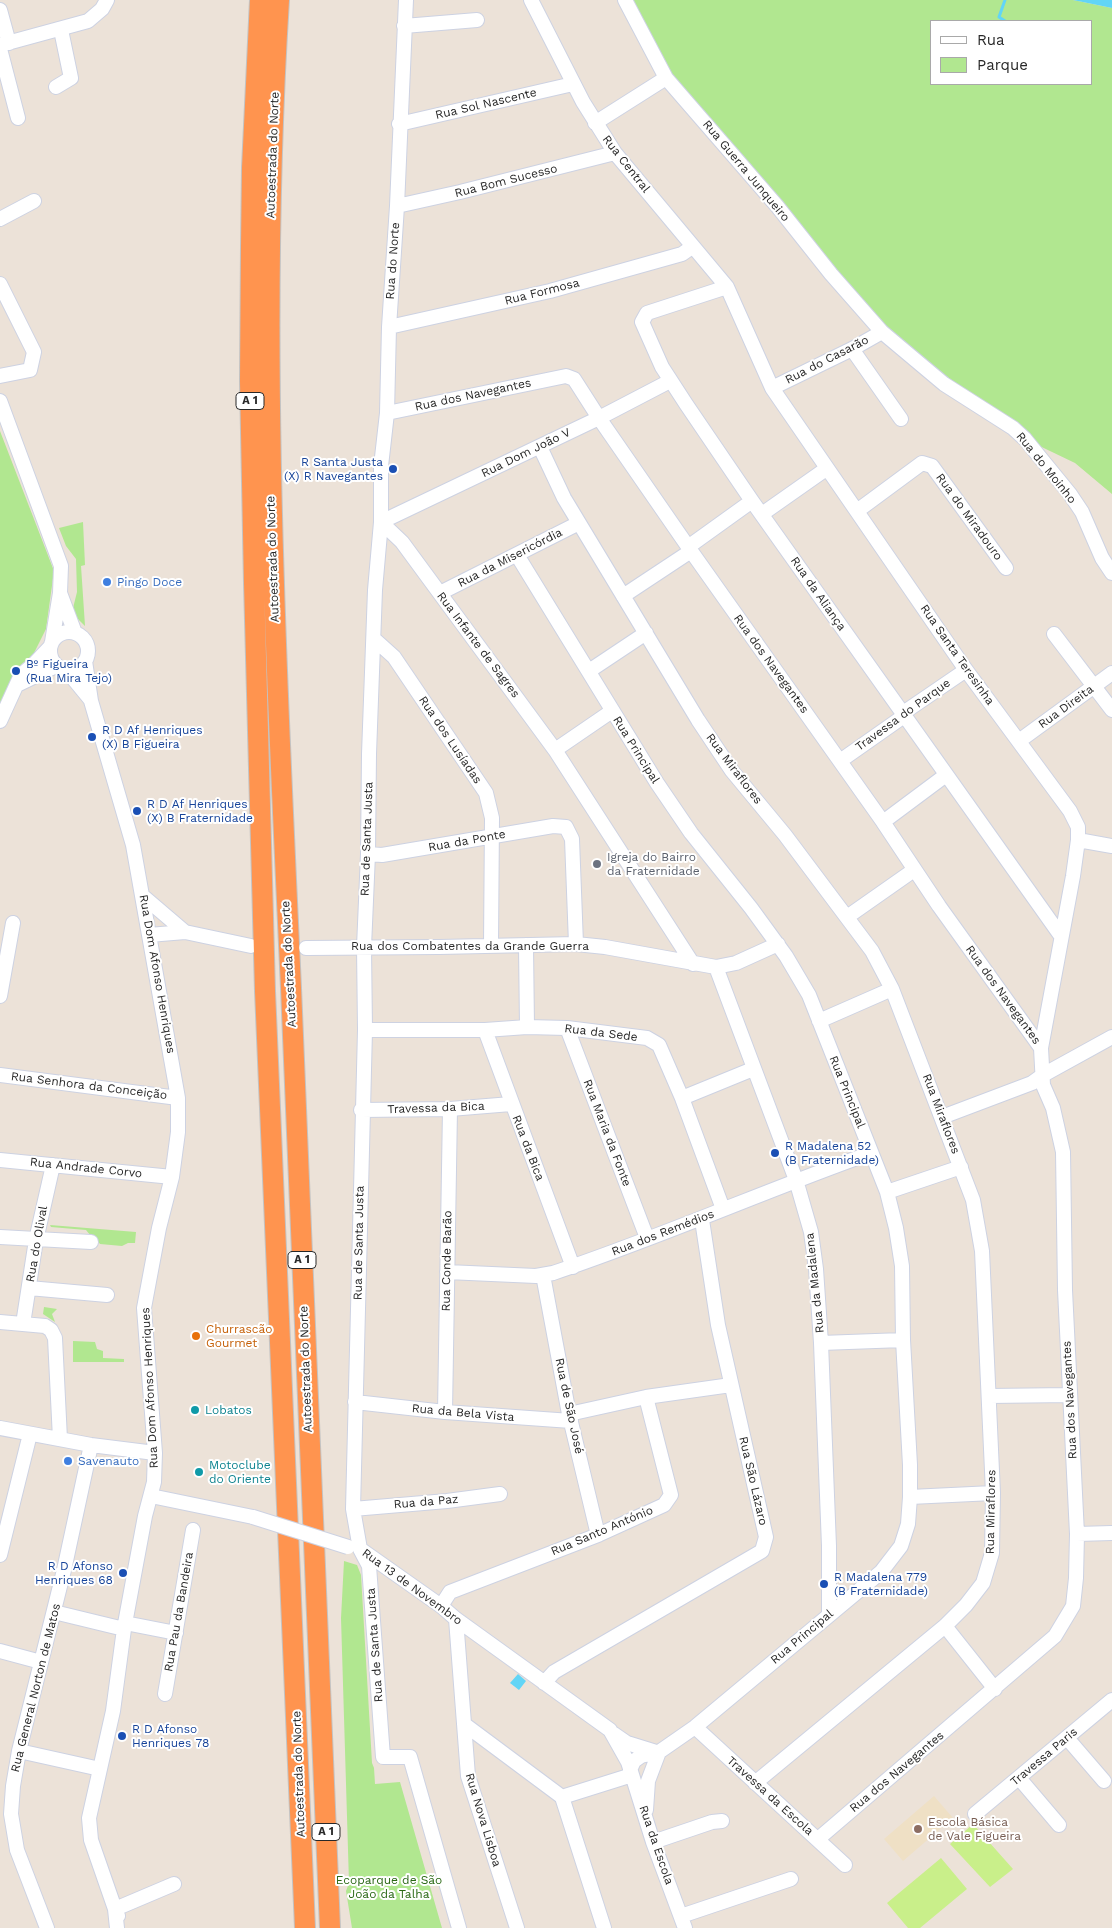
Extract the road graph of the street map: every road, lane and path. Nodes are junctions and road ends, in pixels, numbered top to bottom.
1 (107, 0) edge
2 (406, 0) edge
3 (530, 0) edge
4 (625, 0) edge
5 (269, 8) edge
6 (0, 10) edge
7 (477, 20) dead end
8 (404, 26) junction
9 (61, 30) junction
10 (3, 46) edge
11 (666, 78) junction
12 (573, 84) junction
13 (56, 87) dead end
14 (18, 118) dead end
15 (595, 123) junction
16 (400, 124) junction
17 (615, 154) junction
18 (34, 201) dead end
19 (397, 206) junction
20 (0, 219) edge
21 (692, 247) junction
22 (0, 284) edge
23 (727, 287) junction
24 (389, 327) junction
25 (882, 332) junction
26 (852, 349) junction
27 (0, 376) edge
28 (670, 381) junction
29 (772, 388) junction
30 (0, 401) edge
31 (387, 414) junction
32 (599, 418) junction
33 (901, 419) dead end
34 (540, 447) junction
35 (826, 469) junction
36 (752, 501) junction
37 (857, 511) junction
38 (762, 514) junction
39 (381, 522) junction
40 (579, 523) junction
41 (689, 549) junction
42 (517, 555) junction
43 (1006, 568) dead end
44 (1112, 573) edge
45 (60, 593) junction
46 (440, 593) junction
47 (623, 596) junction
48 (75, 633) junction
49 (646, 633) junction
50 (1054, 634) dead end
51 (374, 639) junction
52 (51, 644) junction
53 (85, 661) junction
54 (61, 668) junction
55 (589, 670) junction
56 (966, 670) junction
57 (1112, 673) edge
58 (1094, 686) junction
59 (15, 688) junction
60 (91, 701) junction
61 (1112, 710) edge
62 (612, 711) junction
63 (904, 716) junction
64 (0, 721) edge
65 (1019, 741) junction
66 (555, 750) junction
67 (840, 761) junction
68 (946, 775) junction
69 (883, 822) junction
70 (492, 837) junction
71 (1078, 840) junction
72 (1112, 846) edge
73 (368, 854) junction
74 (914, 870) junction
75 (144, 897) junction
76 (847, 917) junction
77 (12, 923) dead end
78 (185, 932) junction
79 (149, 935) junction
80 (1061, 936) junction
81 (576, 944) junction
82 (778, 944) junction
83 (491, 945) junction
84 (526, 945) junction
85 (251, 946) dead end
86 (364, 946) junction
87 (306, 948) dead end
88 (693, 964) junction
89 (716, 968) junction
90 (892, 989) junction
91 (0, 996) edge
92 (819, 1021) junction
93 (527, 1026) junction
94 (567, 1028) junction
95 (365, 1030) junction
96 (485, 1030) junction
97 (1112, 1037) edge
98 (1041, 1048) junction
99 (753, 1069) junction
100 (0, 1075) edge
101 (1043, 1075) junction
102 (178, 1098) junction
103 (682, 1098) junction
104 (511, 1104) junction
105 (450, 1109) junction
106 (362, 1110) junction
107 (942, 1117) junction
108 (872, 1153) junction
109 (0, 1160) edge
110 (53, 1165) junction
111 (961, 1167) junction
112 (172, 1177) junction
113 (796, 1180) junction
114 (887, 1192) junction
115 (723, 1209) junction
116 (702, 1220) junction
117 (0, 1237) edge
118 (648, 1238) junction
119 (36, 1240) junction
120 (91, 1242) dead end
121 (573, 1267) junction
122 (447, 1272) junction
123 (543, 1275) junction
124 (29, 1288) junction
125 (107, 1295) dead end
126 (0, 1322) edge
127 (23, 1324) junction
128 (903, 1340) junction
129 (821, 1343) junction
130 (731, 1386) junction
131 (1069, 1395) junction
132 (989, 1396) junction
133 (646, 1397) junction
134 (355, 1402) junction
135 (445, 1412) junction
136 (570, 1418) junction
137 (0, 1428) edge
138 (30, 1434) junction
139 (60, 1439) junction
140 (91, 1445) junction
141 (155, 1453) junction
142 (993, 1493) junction
143 (500, 1494) dead end
144 (151, 1496) junction
145 (910, 1497) junction
146 (353, 1509) junction
147 (193, 1530) dead end
148 (1112, 1533) edge
149 (1077, 1534) junction
150 (598, 1535) junction
151 (354, 1548) junction
152 (0, 1555) edge
153 (441, 1606) junction
154 (54, 1612) junction
155 (829, 1615) junction
156 (456, 1619) junction
157 (124, 1626) junction
158 (945, 1626) junction
159 (176, 1634) junction
160 (0, 1651) edge
161 (42, 1662) junction
162 (544, 1683) junction
163 (995, 1689) junction
164 (165, 1694) dead end
165 (1112, 1700) edge
166 (464, 1724) junction
167 (695, 1727) junction
168 (610, 1730) junction
169 (1067, 1738) junction
170 (19, 1752) junction
171 (659, 1752) junction
172 (653, 1766) junction
173 (100, 1769) junction
174 (630, 1769) junction
175 (1020, 1778) junction
176 (1104, 1781) dead end
177 (755, 1783) junction
178 (562, 1797) junction
179 (5, 1814) edge
180 (975, 1814) dead end
181 (646, 1817) junction
182 (722, 1821) dead end
183 (1059, 1825) dead end
184 (818, 1839) junction
185 (653, 1842) junction
186 (845, 1865) dead end
187 (791, 1878) dead end
188 (174, 1884) dead end
189 (115, 1909) junction
190 (683, 1922) edge
191 (47, 1928) edge
192 (117, 1928) edge
193 (124, 1928) edge
194 (305, 1928) edge
195 (330, 1928) edge
196 (459, 1928) edge
197 (517, 1928) edge
198 (604, 1928) edge

1 - 9 street
2 - 8 street, Rua do Norte
3 - 12 street, Rua Central
4 - 11 street, Rua Guerra Junqueiro
5 - 194 highway, Autoestrada do Norte / A 1
5 - 195 highway, Autoestrada do Norte / A 1
6 - 10 street
7 - 8 street
8 - 16 street, Rua do Norte
9 - 10 street
9 - 13 street
10 - 14 street
11 - 15 street
11 - 25 street, Rua Guerra Junqueiro
12 - 15 street, Rua Central
12 - 16 street, Rua Sol Nascente
15 - 17 street, Rua Central
16 - 19 street, Rua do Norte
17 - 19 street, Rua Bom Sucesso
17 - 21 street, Rua Central
18 - 20 street
19 - 24 street, Rua do Norte
21 - 23 street, Rua Central
21 - 24 street, Rua Formosa
22 - 27 street
23 - 28 street, Rua da Aliança
23 - 29 street, Rua Santa Teresinha
24 - 31 street, Rua do Norte
25 - 26 street, Rua do Casarão
25 - 44 street, Rua do Moinho
26 - 29 street, Rua do Casarão
26 - 33 street
28 - 32 street, Rua Dom João V
28 - 36 street, Rua da Aliança
29 - 35 street, Rua Santa Teresinha
30 - 45 street
31 - 32 street, Rua dos Navegantes
31 - 39 street, Rua do Norte
32 - 34 street, Rua Dom João V
32 - 41 street, Rua dos Navegantes
34 - 39 street, Rua Dom João V
34 - 40 street, Rua Miraflores
35 - 37 street, Rua Santa Teresinha
35 - 38 street
36 - 38 street, Rua da Aliança
36 - 41 street
37 - 43 street, Rua do Miradouro
37 - 56 street, Rua Santa Teresinha
38 - 63 street, Rua da Aliança
39 - 46 street, Rua Infante de Sagres
39 - 51 street, Rua de Santa Justa
40 - 42 street, Rua da Misericórdia
40 - 47 street, Rua Miraflores
41 - 47 street
41 - 67 street, Rua dos Navegantes
42 - 46 street, Rua da Misericórdia
42 - 55 street, Rua Principal
45 - 48 street
45 - 52 street
46 - 66 street, Rua Infante de Sagres
47 - 49 street, Rua Miraflores
48 - 52 street
48 - 53 street
49 - 55 street
49 - 76 street, Rua Miraflores
50 - 58 street
51 - 70 street, Rua dos Lusíadas
51 - 73 street, Rua de Santa Justa
52 - 54 street
52 - 59 street
53 - 54 street
53 - 60 street, Rua Dom Afonso Henriques
54 - 59 street
54 - 60 street, Rua Dom Afonso Henriques
55 - 62 street, Rua Principal
56 - 63 street, Travessa do Parque
56 - 65 street, Rua Santa Teresinha
57 - 58 street, Rua Direita
58 - 61 street
58 - 65 street, Rua Direita
59 - 64 street
60 - 75 street, Rua Dom Afonso Henriques
62 - 66 street
62 - 82 street, Rua Principal
63 - 67 street, Travessa do Parque
63 - 68 street, Rua da Aliança
65 - 71 street, Rua Santa Teresinha
66 - 88 street, Rua Infante de Sagres
67 - 69 street, Rua dos Navegantes
68 - 69 street
68 - 80 street, Rua da Aliança
69 - 74 street, Rua dos Navegantes
70 - 73 street, Rua da Ponte
70 - 81 street, Rua da Ponte
70 - 83 street, Rua dos Lusíadas
71 - 72 street
71 - 80 street, Rua Santa Teresinha
73 - 86 street, Rua de Santa Justa
74 - 76 street
74 - 98 street, Rua dos Navegantes
75 - 78 street
75 - 79 street, Rua Dom Afonso Henriques
76 - 90 street, Rua Miraflores
77 - 91 street
78 - 79 street
78 - 85 street
79 - 102 street, Rua Dom Afonso Henriques
80 - 98 street, Rua Santa Teresinha
81 - 84 street, Rua dos Combatentes da Grande Guerra
81 - 88 street, Rua dos Combatentes da Grande Guerra
82 - 89 street, Rua dos Combatentes da Grande Guerra
82 - 92 street, Rua Principal
83 - 84 street, Rua dos Combatentes da Grande Guerra
83 - 86 street, Rua dos Combatentes da Grande Guerra
84 - 93 street
86 - 87 street, Rua dos Combatentes da Grande Guerra
86 - 95 street, Rua de Santa Justa
88 - 89 street, Rua dos Combatentes da Grande Guerra
89 - 99 street, Rua da Madalena
90 - 92 street
90 - 107 street, Rua Miraflores
92 - 108 street, Rua Principal
93 - 94 street, Rua da Sede
93 - 96 street, Rua da Sede
94 - 103 street, Rua da Sede
94 - 118 street, Rua Maria da Fonte
95 - 96 street, Rua da Sede
95 - 106 street, Rua de Santa Justa
96 - 104 street, Rua da Bica
97 - 101 street
98 - 101 street, Rua dos Navegantes
99 - 103 street
99 - 113 street, Rua da Madalena
100 - 102 street, Rua Senhora da Conceição
101 - 107 street
101 - 131 street, Rua dos Navegantes
102 - 112 street, Rua Dom Afonso Henriques
103 - 115 street, Rua da Sede
104 - 105 street, Travessa da Bica
104 - 121 street, Rua da Bica
105 - 106 street, Travessa da Bica
105 - 122 street, Rua Conde Barão
106 - 134 street, Rua de Santa Justa
107 - 111 street, Rua Miraflores
108 - 113 street, Rua dos Remédios
108 - 114 street, Rua Principal
109 - 110 street, Rua Andrade Corvo
110 - 112 street, Rua Andrade Corvo
110 - 119 street, Rua do Olival
111 - 114 street
111 - 132 street, Rua Miraflores
112 - 141 street, Rua Dom Afonso Henriques
113 - 115 street, Rua dos Remédios
113 - 129 street, Rua da Madalena
114 - 128 street, Rua Principal
115 - 116 street, Rua dos Remédios
116 - 118 street, Rua dos Remédios
116 - 130 street, Rua São Lázaro
117 - 119 street
118 - 121 street, Rua dos Remédios
119 - 120 street
119 - 124 street, Rua do Olival
121 - 123 street, Rua dos Remédios
122 - 123 street, Rua dos Remédios
122 - 135 street, Rua Conde Barão
123 - 136 street, Rua de São José
124 - 125 street
124 - 127 street, Rua do Olival
126 - 127 street
127 - 139 street
128 - 129 street
128 - 145 street, Rua Principal
129 - 155 street, Rua da Madalena
130 - 133 street, Rua da Bela Vista
130 - 162 street, Rua São Lázaro
131 - 132 street
131 - 149 street, Rua dos Navegantes
132 - 142 street, Rua Miraflores
133 - 136 street, Rua da Bela Vista
133 - 150 street, Rua Santo António
134 - 135 street, Rua da Bela Vista
134 - 146 street, Rua de Santa Justa
135 - 136 street, Rua da Bela Vista
136 - 150 street, Rua de São José
137 - 138 street
138 - 139 street
138 - 152 street
139 - 140 street
140 - 141 street
140 - 154 street, Rua General Norton de Matos
141 - 144 street, Rua Dom Afonso Henriques
142 - 145 street
142 - 158 street, Rua Miraflores
143 - 146 street, Rua da Paz
144 - 151 street, Rua 13 de Novembro, bridge
144 - 157 street, Rua Dom Afonso Henriques
145 - 155 street, Rua Principal
146 - 151 street, Rua de Santa Justa
147 - 159 street, Rua Pau da Bandeira
148 - 149 street
149 - 163 street, Rua dos Navegantes
150 - 153 street, Rua Santo António
151 - 153 street, Rua 13 de Novembro
151 - 196 street, Rua de Santa Justa
153 - 156 street, Rua 13 de Novembro
154 - 157 street
154 - 161 street, Rua General Norton de Matos
155 - 167 street, Rua Principal
156 - 162 street, Rua 13 de Novembro
156 - 166 street, Rua Nova Lisboa
157 - 159 street
157 - 173 street, Rua Dom Afonso Henriques
158 - 163 street
158 - 177 street, Rua Miraflores
159 - 164 street, Rua Pau da Bandeira
160 - 161 street
161 - 170 street, Rua General Norton de Matos
162 - 168 street, Rua 13 de Novembro
163 - 184 street, Rua dos Navegantes
165 - 169 street, Travessa Paris
166 - 178 street
166 - 197 street, Rua Nova Lisboa
167 - 171 street, Rua Principal
167 - 177 street, Travessa da Escola
168 - 171 street
168 - 174 street, Rua 13 de Novembro
169 - 175 street, Travessa Paris
169 - 176 street
170 - 173 street
170 - 179 street, Rua General Norton de Matos
171 - 172 street
171 - 174 street, Rua Principal
172 - 174 street
172 - 181 street
173 - 189 street, Rua Dom Afonso Henriques
174 - 178 street
174 - 181 street, Rua da Escola
175 - 180 street, Travessa Paris
175 - 183 street
177 - 184 street, Travessa da Escola
178 - 198 street
179 - 191 street, Rua General Norton de Matos
181 - 185 street, Rua da Escola
182 - 185 street
184 - 186 street, Travessa da Escola
185 - 190 street, Rua da Escola
187 - 190 street
188 - 189 street
189 - 192 street, Rua Dom Afonso Henriques
189 - 193 street

